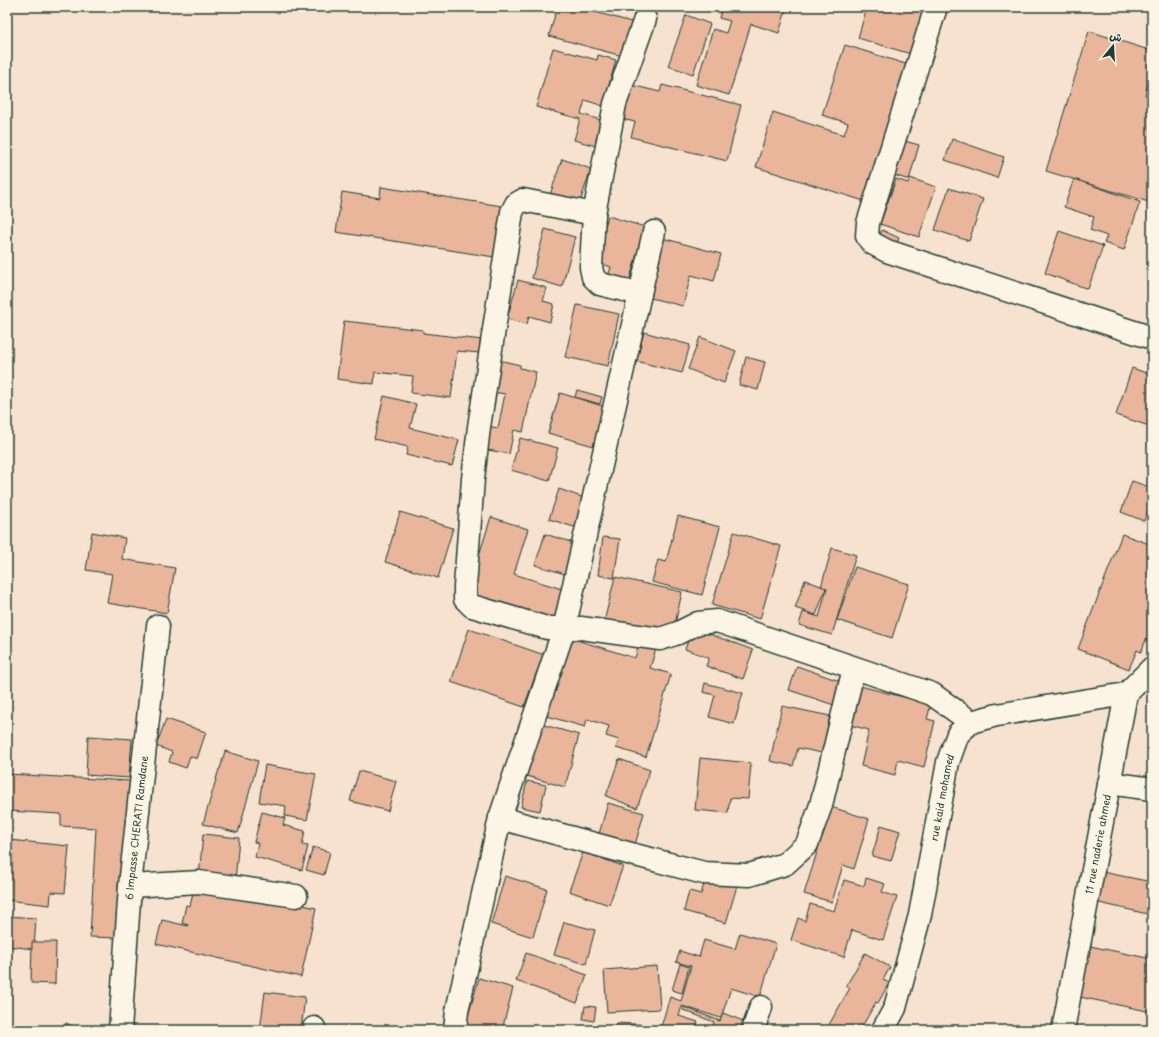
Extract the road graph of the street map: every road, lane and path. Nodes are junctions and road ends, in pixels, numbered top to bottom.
1 (936, 7) edge
2 (645, 19) dead end
3 (594, 214) junction
4 (654, 232) dead end
5 (640, 294) junction
6 (1152, 338) edge
7 (158, 626) dead end
8 (564, 629) junction
9 (854, 668) junction
10 (1152, 668) edge
11 (1126, 694) junction
12 (971, 722) junction
13 (1109, 783) junction
14 (1152, 789) edge
15 (500, 818) junction
16 (130, 886) junction
17 (296, 896) dead end
18 (762, 1008) dead end
19 (120, 1030) edge
20 (455, 1030) edge
21 (753, 1030) edge
22 (883, 1030) edge
23 (1063, 1030) edge

1 - 6 street
2 - 3 street
3 - 5 street
3 - 8 street
4 - 5 street
5 - 8 street
7 - 16 street, 6 Impasse CHERATI Ramdane
8 - 9 street
8 - 15 street
9 - 12 street
9 - 15 street
10 - 11 street
11 - 12 street
11 - 13 street, 11 rue naderie ahmed
12 - 22 street, rue kaid mohamed
13 - 14 street
13 - 23 street, 11 rue naderie ahmed
15 - 20 street
16 - 17 street
16 - 19 street, 6 Impasse CHERATI Ramdane
18 - 21 street

